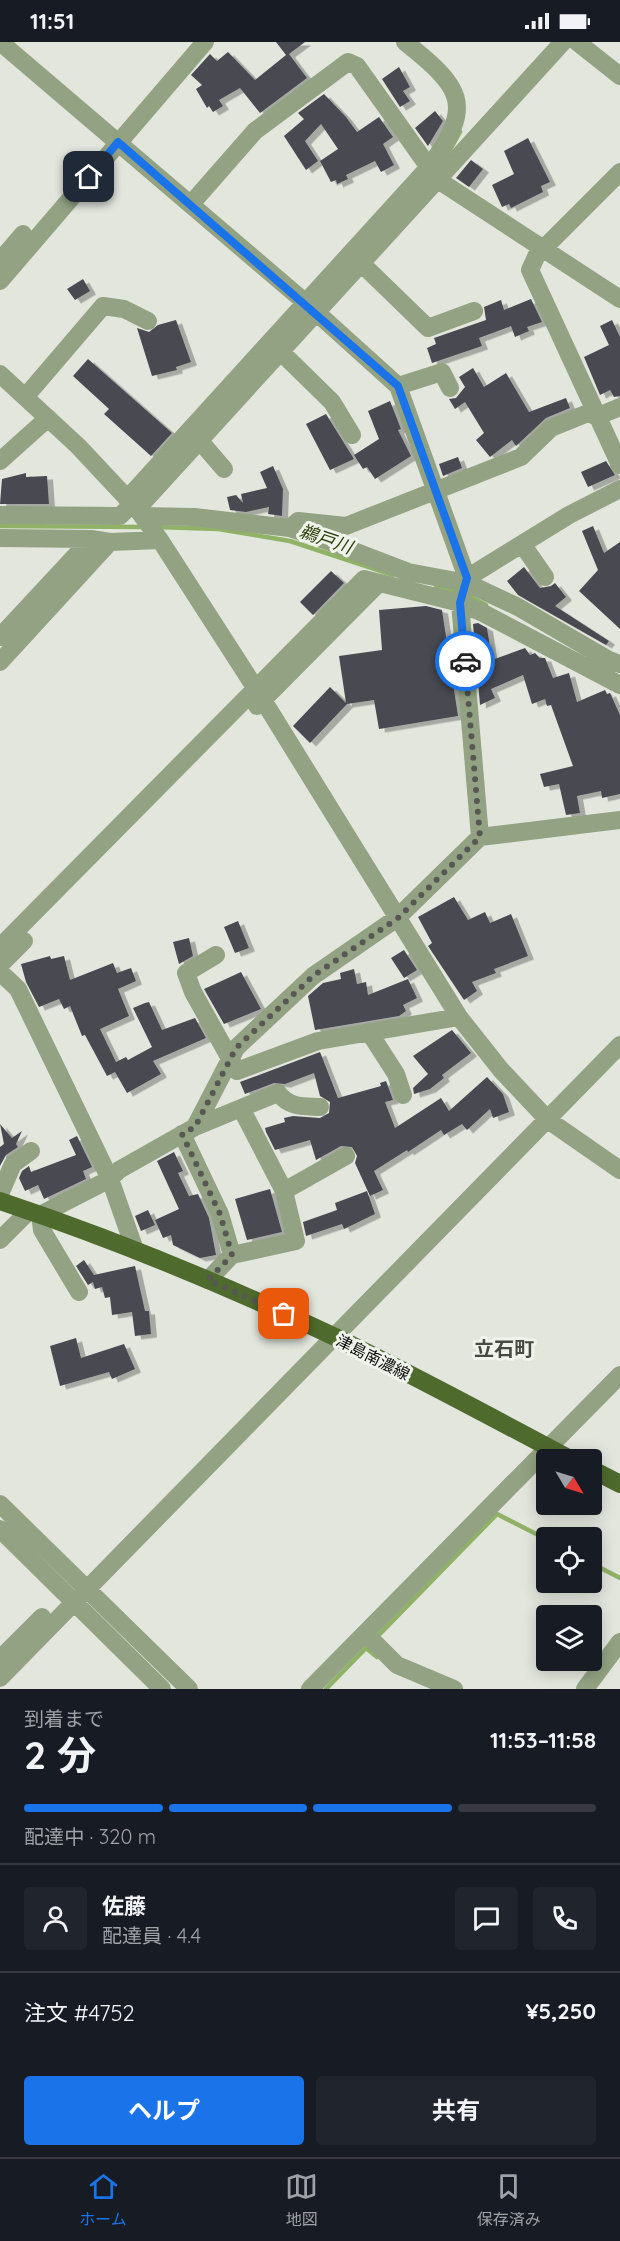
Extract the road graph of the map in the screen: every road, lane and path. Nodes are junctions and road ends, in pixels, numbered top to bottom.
1 (0, 42) edge
2 (189, 42) edge
3 (205, 42) edge
4 (405, 42) edge
5 (563, 42) edge
6 (577, 42) edge
7 (620, 76) edge
8 (113, 138) junction
9 (620, 172) edge
10 (434, 173) junction
11 (191, 204) junction
12 (541, 249) junction
13 (0, 261) edge
14 (362, 264) junction
15 (0, 281) edge
16 (620, 299) edge
17 (311, 308) junction
18 (474, 311) dead end
19 (148, 321) dead end
20 (282, 352) junction
21 (0, 374) edge
22 (398, 386) junction
23 (450, 388) dead end
24 (26, 396) junction
25 (620, 407) edge
26 (48, 418) junction
27 (597, 419) junction
28 (620, 420) edge
29 (352, 435) dead end
30 (200, 441) junction
31 (0, 461) edge
32 (620, 465) edge
33 (224, 469) dead end
34 (620, 489) edge
35 (438, 494) junction
36 (137, 509) junction
37 (0, 515) edge
38 (332, 533) junction
39 (158, 537) junction
40 (0, 538) edge
41 (91, 539) junction
42 (110, 542) junction
43 (522, 544) junction
44 (545, 577) dead end
45 (464, 590) junction
46 (0, 637) edge
47 (0, 662) edge
48 (620, 664) edge
49 (620, 685) edge
50 (260, 694) junction
51 (620, 820) edge
52 (480, 837) junction
53 (398, 918) junction
54 (0, 947) edge
55 (216, 955) dead end
56 (0, 965) edge
57 (0, 972) edge
58 (459, 1017) junction
59 (620, 1030) edge
60 (369, 1032) junction
61 (620, 1046) edge
62 (229, 1059) junction
63 (403, 1095) dead end
64 (320, 1107) dead end
65 (241, 1108) junction
66 (543, 1116) junction
67 (189, 1131) junction
68 (31, 1151) dead end
69 (346, 1156) dead end
70 (620, 1170) edge
71 (110, 1179) junction
72 (284, 1191) junction
73 (0, 1194) edge
74 (0, 1201) edge
75 (34, 1213) junction
76 (0, 1240) edge
77 (135, 1250) junction
78 (232, 1255) junction
79 (208, 1280) junction
80 (79, 1292) dead end
81 (328, 1334) junction
82 (620, 1375) edge
83 (549, 1448) junction
84 (602, 1475) edge
85 (620, 1484) edge
86 (0, 1504) edge
87 (0, 1529) edge
88 (83, 1584) junction
89 (70, 1597) junction
90 (365, 1633) junction
91 (620, 1642) edge
92 (0, 1659) edge
93 (0, 1678) edge
94 (162, 1689) edge
95 (189, 1689) edge
96 (310, 1689) edge
97 (454, 1689) edge
98 (585, 1689) edge

1 - 8 street
2 - 8 street
3 - 8 street
4 - 10 street
5 - 10 street
6 - 7 street
8 - 11 street
8 - 13 street
8 - 15 street
9 - 12 street
10 - 11 street
10 - 12 street
10 - 14 street
10 - 17 street
11 - 17 street
12 - 16 street
12 - 27 street
14 - 17 street
14 - 18 street
17 - 20 street
17 - 22 street
17 - 36 street
19 - 24 street
20 - 29 street
20 - 30 street
21 - 24 street
22 - 23 street
22 - 35 street
24 - 26 street
25 - 27 street
26 - 31 street
26 - 36 street
27 - 28 street
27 - 32 street
27 - 35 street
30 - 33 street
30 - 36 street
34 - 43 street
35 - 38 street
35 - 45 street
36 - 37 street
36 - 38 street
36 - 39 street
38 - 45 street
39 - 42 street
39 - 50 street
40 - 41 street
41 - 42 street
41 - 46 street
42 - 47 street
43 - 44 street
43 - 45 street
45 - 48 street
45 - 49 street
45 - 50 street
45 - 52 street
50 - 53 street
50 - 54 street
50 - 56 street
51 - 52 street
52 - 53 street
53 - 58 street
53 - 62 street
55 - 62 street
57 - 71 street
58 - 60 street
58 - 66 street
59 - 66 street
60 - 62 street
60 - 63 street
61 - 66 street
62 - 67 street
64 - 65 street
65 - 67 street
65 - 72 street
66 - 70 street
66 - 81 street
67 - 71 street
67 - 78 street
68 - 73 street
69 - 72 street
71 - 75 street
71 - 77 street
72 - 78 street
74 - 75 main road, 津島南濃線
75 - 76 street
75 - 77 main road, 津島南濃線
75 - 80 street
77 - 79 main road, 津島南濃線
78 - 79 street
79 - 81 main road, 津島南濃線
81 - 83 main road, 津島南濃線
81 - 88 street
82 - 83 street
83 - 90 street
84 - 85 main road
86 - 88 street
87 - 89 street
88 - 89 street
88 - 95 street
89 - 92 street
89 - 93 street
89 - 94 street
90 - 96 street
90 - 97 street
91 - 98 street

